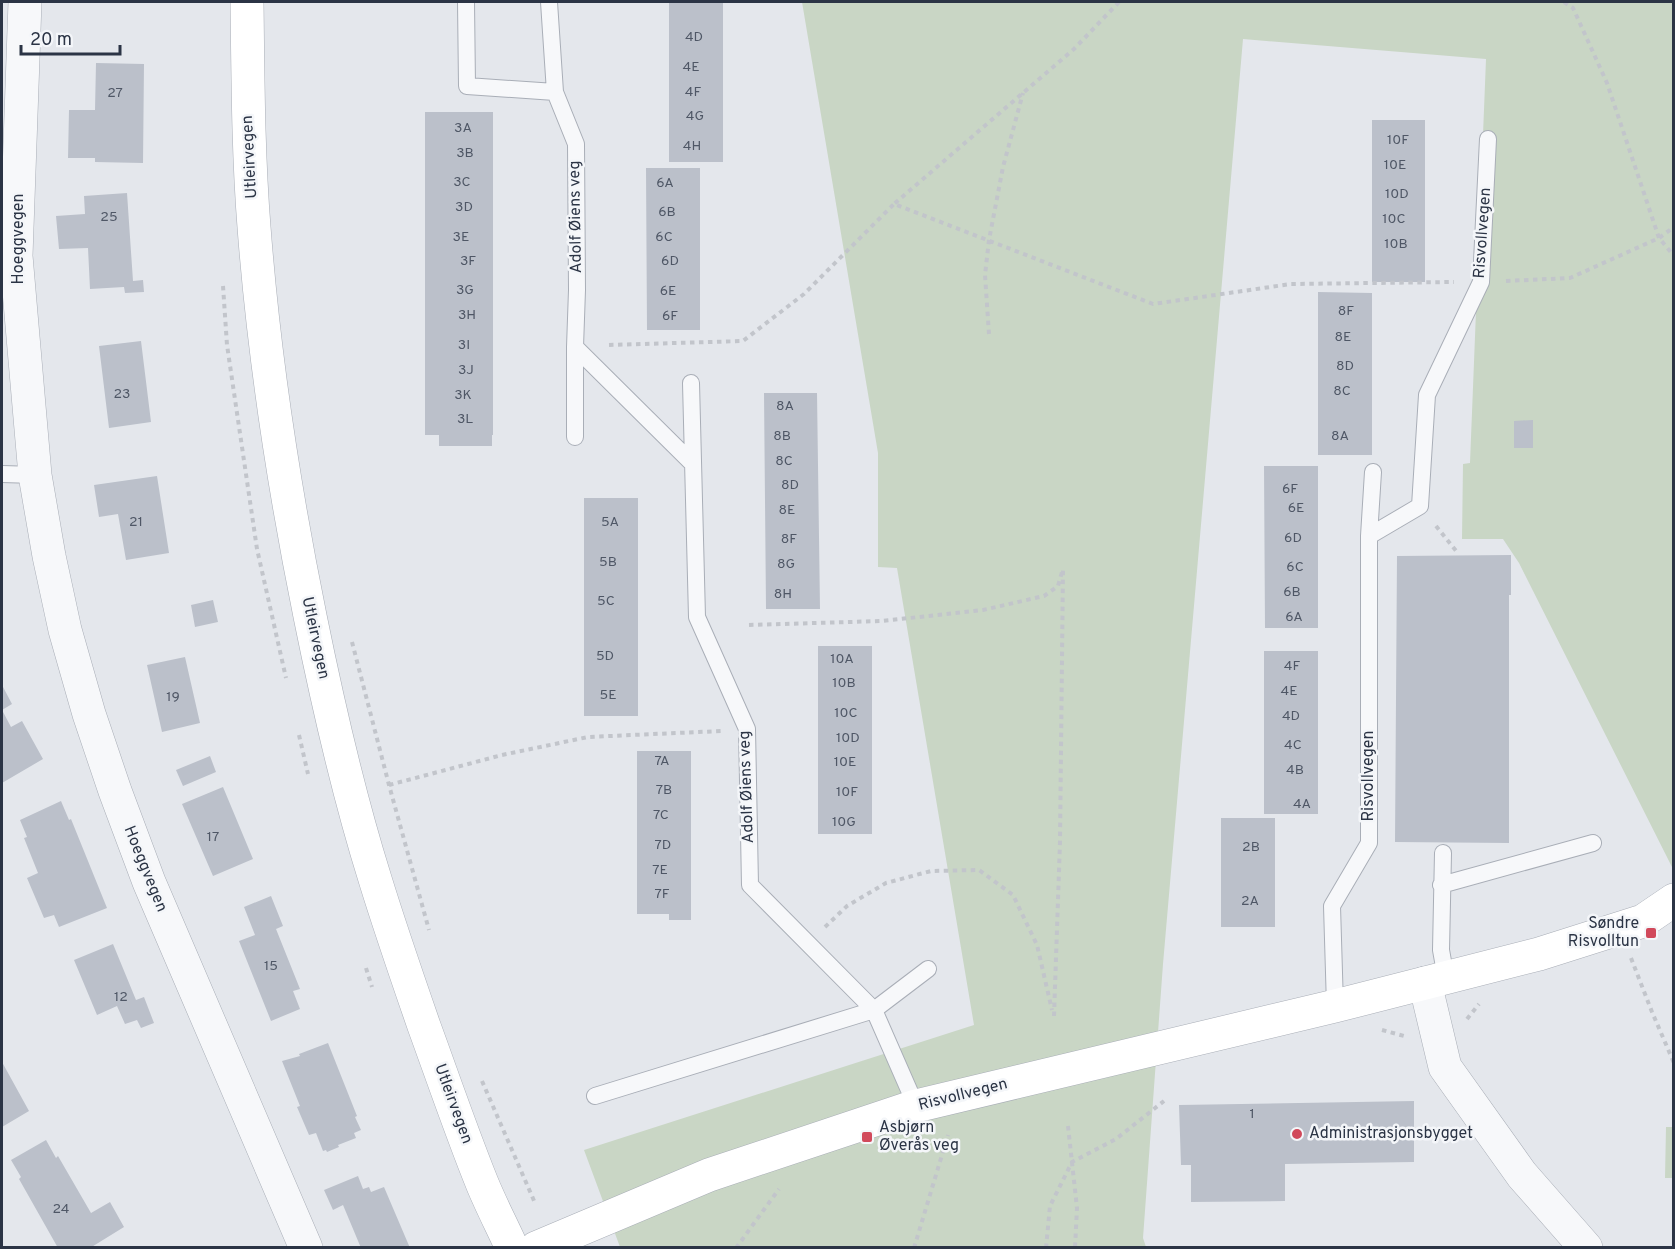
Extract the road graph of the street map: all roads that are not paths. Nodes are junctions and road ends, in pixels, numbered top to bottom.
1 (25, 2) edge
2 (247, 2) edge
3 (466, 2) edge
4 (549, 2) edge
5 (555, 92) junction
6 (1488, 139) dead end
7 (575, 346) junction
8 (691, 383) dead end
9 (575, 437) dead end
10 (693, 464) junction
11 (1373, 472) dead end
12 (2, 474) edge
13 (35, 475) junction
14 (1369, 536) junction
15 (1593, 843) dead end
16 (1443, 852) dead end
17 (1441, 885) junction
18 (1674, 900) edge
19 (928, 969) dead end
20 (1435, 980) junction
21 (1335, 1006) junction
22 (874, 1010) junction
23 (595, 1096) dead end
24 (916, 1106) junction
25 (306, 1248) edge
26 (512, 1248) edge
27 (536, 1248) edge
28 (1586, 1248) edge

1 - 13 street, Hoeggvegen
2 - 26 main road, Utleirvegen
3 - 5 lane
4 - 5 lane, Adolf Øiens veg
5 - 7 lane, Adolf Øiens veg
6 - 14 lane, Risvollvegen
7 - 9 lane, Adolf Øiens veg
7 - 10 lane
8 - 10 lane, Adolf Øiens veg
10 - 22 lane, Adolf Øiens veg
11 - 14 lane, Risvollvegen
12 - 13 lane
13 - 25 street, Hoeggvegen
14 - 21 lane, Risvollvegen
15 - 17 lane
16 - 17 lane
17 - 20 lane
18 - 20 main road, Risvollvegen
19 - 22 lane
20 - 21 main road, Risvollvegen
20 - 28 street
21 - 24 main road, Risvollvegen
22 - 23 lane
22 - 24 lane, Adolf Øiens veg
24 - 27 main road, Risvollvegen

